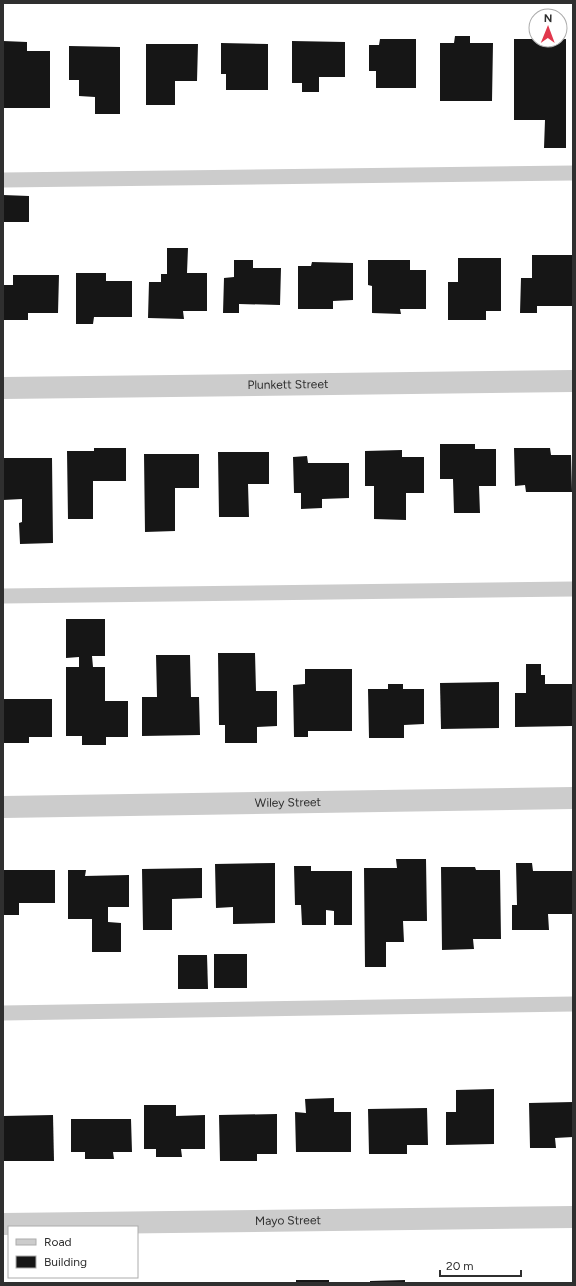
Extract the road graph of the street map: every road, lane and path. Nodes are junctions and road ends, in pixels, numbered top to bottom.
1 (573, 173) edge
2 (3, 180) edge
3 (573, 381) edge
4 (3, 388) edge
5 (573, 589) edge
6 (3, 596) edge
7 (573, 798) edge
8 (3, 807) edge
9 (573, 1004) edge
10 (3, 1013) edge
11 (573, 1217) edge
12 (3, 1224) edge

1 - 2 lane
3 - 4 street, Plunkett Street
5 - 6 lane
7 - 8 street, Wiley Street
9 - 10 lane
11 - 12 street, Mayo Street

